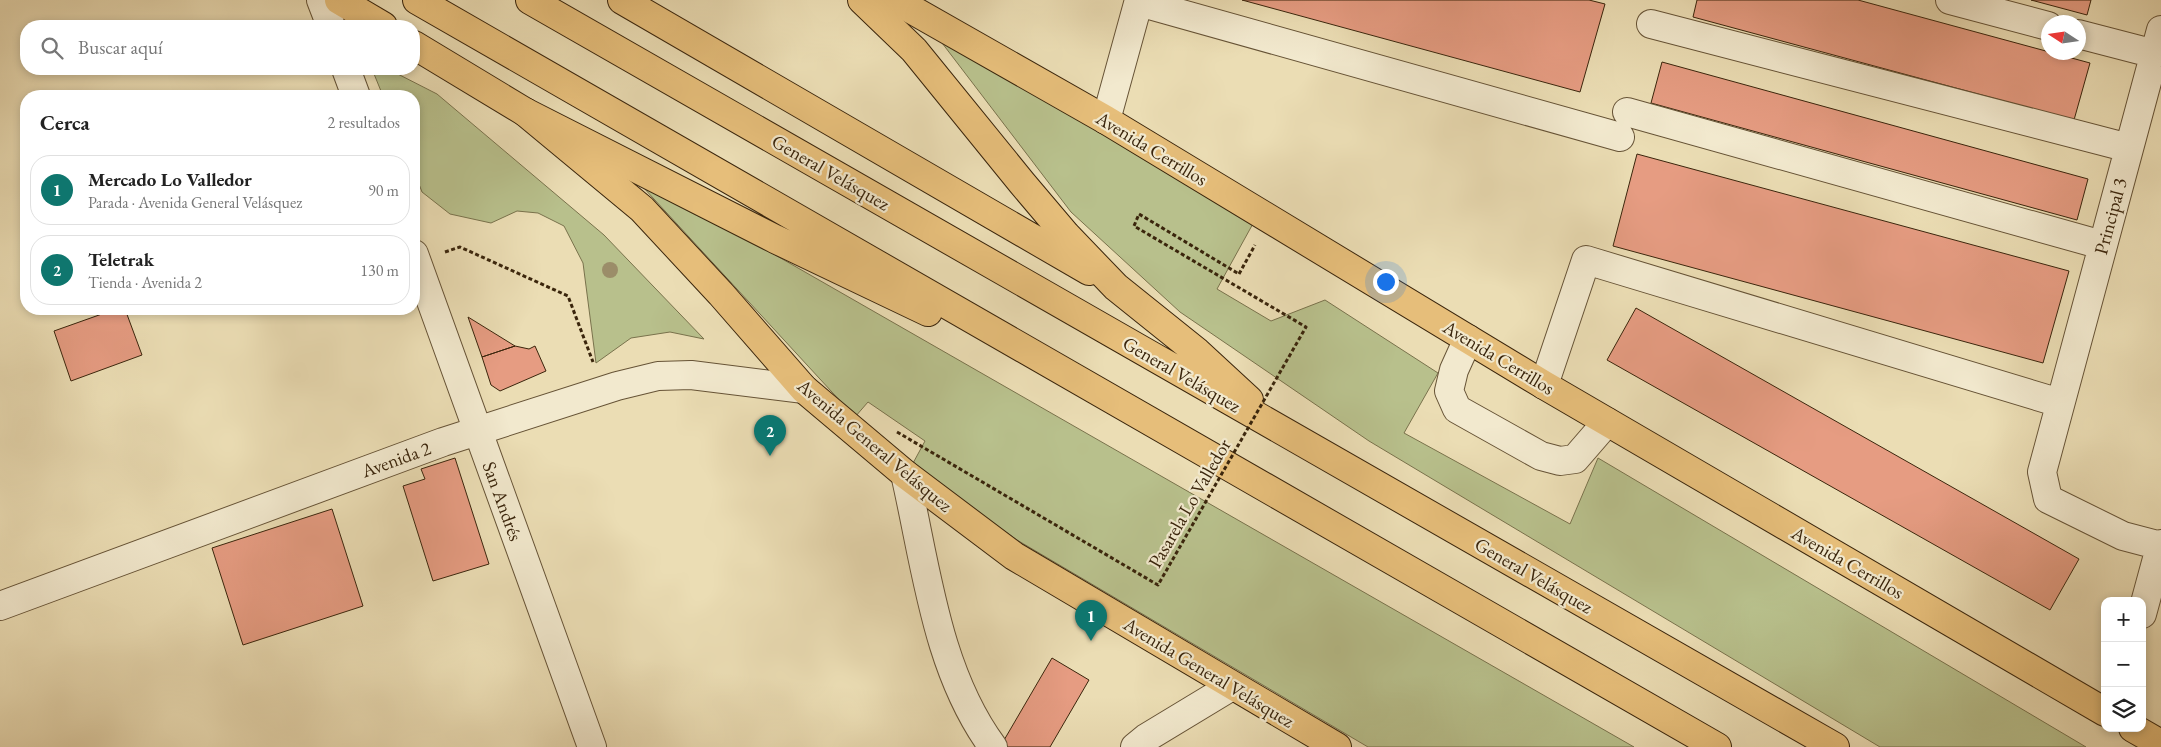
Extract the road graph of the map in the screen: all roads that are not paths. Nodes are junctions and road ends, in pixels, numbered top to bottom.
1 (321, 0) edge
2 (339, 0) edge
3 (417, 0) edge
4 (530, 0) edge
5 (622, 0) edge
6 (862, 0) edge
7 (895, 0) edge
8 (1950, 0) edge
9 (1139, 1) edge
10 (329, 20) edge
11 (373, 20) edge
12 (1651, 24) dead end
13 (2041, 24) edge
14 (2086, 35) edge
15 (2158, 42) edge
16 (420, 49) edge
17 (348, 75) edge
18 (354, 90) edge
19 (524, 112) junction
20 (1106, 120) junction
21 (2129, 148) junction
22 (2102, 245) junction
23 (420, 270) edge
24 (1116, 287) junction
25 (1468, 339) junction
26 (1544, 385) junction
27 (1093, 388) junction
28 (804, 389) junction
29 (2060, 403) junction
30 (1607, 422) junction
31 (478, 430) junction
32 (1288, 435) junction
33 (905, 474) junction
34 (2161, 545) edge
35 (2146, 599) edge
36 (0, 606) edge
37 (1232, 686) junction
38 (2101, 710) edge
39 (2140, 732) edge
40 (2161, 744) edge
41 (592, 747) edge
42 (993, 747) edge
43 (1135, 747) edge
44 (1337, 747) edge
45 (1716, 747) edge
46 (1835, 747) edge

1 - 10 street
2 - 11 main road
3 - 27 main road
4 - 32 main road, General Velásquez
5 - 24 main road
6 - 24 main road
7 - 20 main road, Avenida Cerrillos
8 - 13 street
9 - 20 street
9 - 22 street
12 - 21 street
14 - 15 street
15 - 21 street, Principal 3
16 - 19 main road, Avenida General Velásquez
17 - 18 street
19 - 27 main road
19 - 28 main road, Avenida General Velásquez
20 - 25 main road, Avenida Cerrillos
21 - 22 street, Principal 3
22 - 29 street, Principal 3
23 - 31 street, San Andrés
24 - 32 main road
25 - 26 main road, Avenida Cerrillos
25 - 30 street
26 - 29 street
26 - 30 main road, Avenida Cerrillos
27 - 45 main road
28 - 31 street, Avenida 2
28 - 33 main road, Avenida General Velásquez
29 - 34 street, Principal 3
30 - 38 main road, Avenida Cerrillos
31 - 36 street, Avenida 2
31 - 41 street, San Andrés
32 - 46 main road, General Velásquez
33 - 37 main road, Avenida General Velásquez
33 - 42 street
34 - 35 street
37 - 43 street
37 - 44 main road, Avenida General Velásquez
39 - 40 main road

